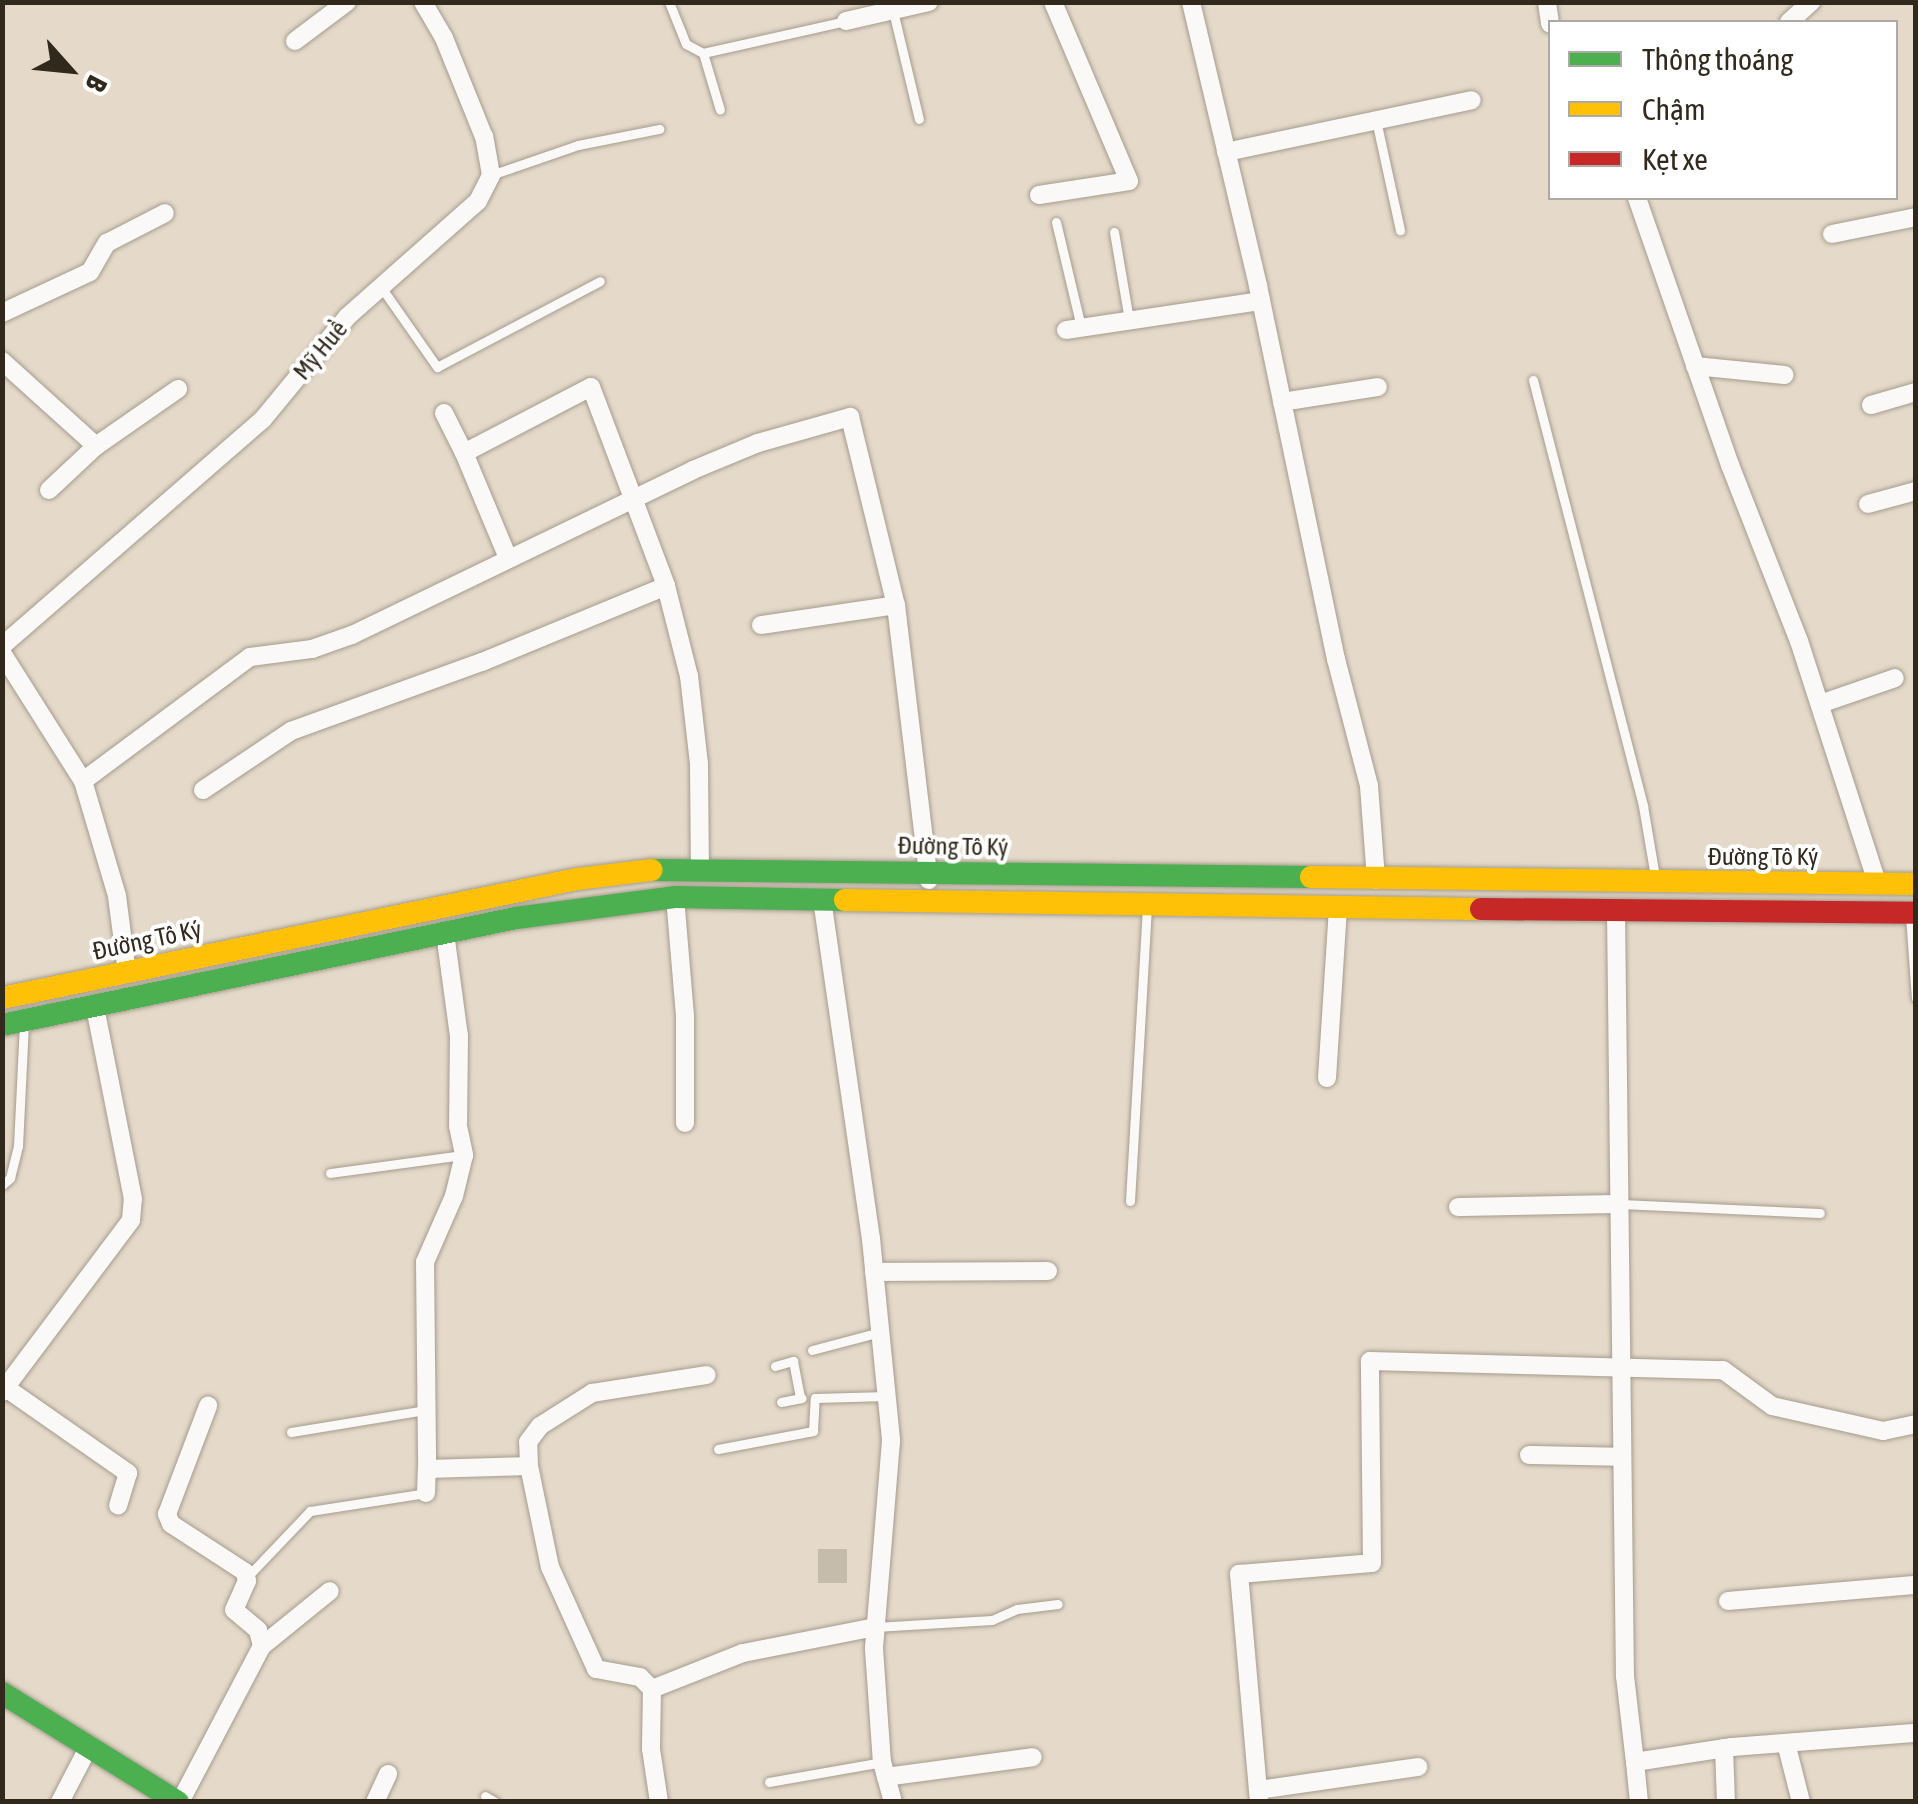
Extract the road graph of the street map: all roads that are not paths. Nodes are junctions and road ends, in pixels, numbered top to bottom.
1 (346, 2) edge
2 (422, 2) edge
3 (669, 2) edge
4 (928, 2) edge
5 (1053, 2) edge
6 (1192, 2) edge
7 (1810, 2) edge
8 (894, 10) junction
9 (1791, 20) edge
10 (846, 21) joint
11 (295, 41) dead end
12 (704, 54) junction
13 (1472, 100) dead end
14 (720, 110) dead end
15 (919, 119) dead end
16 (1376, 120) junction
17 (659, 128) dead end
18 (1226, 152) junction
19 (491, 175) junction
20 (1039, 195) dead end
21 (1638, 200) edge
22 (166, 213) dead end
23 (1916, 217) edge
24 (1056, 222) dead end
25 (1400, 230) dead end
26 (1114, 232) dead end
27 (1832, 234) dead end
28 (600, 282) dead end
29 (380, 286) junction
30 (1261, 301) junction
31 (2, 313) edge
32 (1129, 320) junction
33 (1074, 329) joint
34 (2, 360) edge
35 (1695, 366) junction
36 (1785, 376) dead end
37 (1533, 380) dead end
38 (1378, 387) dead end
39 (178, 389) dead end
40 (1916, 392) edge
41 (1282, 402) junction
42 (1872, 405) dead end
43 (444, 413) dead end
44 (96, 446) junction
45 (464, 453) junction
46 (49, 490) dead end
47 (1916, 490) edge
48 (635, 498) junction
49 (1868, 504) dead end
50 (508, 558) junction
51 (666, 586) junction
52 (896, 605) junction
53 (762, 625) dead end
54 (2, 649) edge
55 (1895, 678) dead end
56 (1820, 704) junction
57 (83, 781) junction
58 (202, 790) dead end
59 (700, 870) junction
60 (818, 872) junction
61 (928, 874) junction
62 (1376, 880) junction
63 (1656, 884) junction
64 (1878, 884) junction
65 (1916, 884) edge
66 (675, 897) junction
67 (822, 900) junction
68 (930, 901) junction
69 (1147, 906) junction
70 (1338, 908) junction
71 (1616, 911) junction
72 (1913, 913) edge
73 (446, 933) junction
74 (127, 973) junction
75 (2, 998) edge
76 (1916, 998) edge
77 (95, 1007) junction
78 (14, 1022) edge
79 (1327, 1078) dead end
80 (685, 1124) dead end
81 (464, 1155) junction
82 (330, 1173) dead end
83 (2, 1185) edge
84 (1130, 1201) dead end
85 (1618, 1204) junction
86 (1458, 1207) dead end
87 (1820, 1213) dead end
88 (874, 1272) junction
89 (1048, 1272) dead end
90 (880, 1332) junction
91 (812, 1350) dead end
92 (1619, 1364) junction
93 (775, 1366) dead end
94 (707, 1375) dead end
95 (4, 1390) edge
96 (887, 1396) junction
97 (800, 1398) junction
98 (814, 1398) junction
99 (781, 1402) dead end
100 (208, 1406) dead end
101 (428, 1409) junction
102 (1916, 1424) edge
103 (291, 1432) dead end
104 (718, 1449) dead end
105 (1529, 1456) dead end
106 (1621, 1457) junction
107 (529, 1466) junction
108 (427, 1469) junction
109 (426, 1493) joint
110 (118, 1505) dead end
111 (247, 1577) junction
112 (1916, 1586) edge
113 (330, 1591) dead end
114 (1728, 1601) dead end
115 (1058, 1604) dead end
116 (875, 1627) junction
117 (262, 1646) junction
118 (652, 1689) junction
119 (2, 1692) edge
120 (1916, 1733) edge
121 (1786, 1743) junction
122 (90, 1746) junction
123 (1724, 1748) junction
124 (1034, 1757) dead end
125 (1634, 1762) junction
126 (1418, 1767) dead end
127 (884, 1769) junction
128 (388, 1774) dead end
129 (768, 1782) dead end
130 (1258, 1796) edge
131 (60, 1802) edge
132 (179, 1802) edge
133 (375, 1802) edge
134 (660, 1802) edge
135 (893, 1802) edge
136 (1639, 1802) edge
137 (1726, 1802) edge
138 (1802, 1802) edge

1 - 11 street
2 - 19 street
3 - 12 lane
4 - 8 street
5 - 20 street
6 - 18 street
7 - 9 street
8 - 10 street
8 - 15 lane
10 - 12 lane
12 - 14 lane
13 - 16 street
16 - 18 street
16 - 25 lane
17 - 19 lane
18 - 30 street
19 - 29 street, Mỹ Huề
21 - 35 street
22 - 31 street
23 - 27 street
24 - 33 lane
26 - 32 lane
28 - 29 lane
29 - 54 street, Mỹ Huề
30 - 32 street
30 - 41 street
32 - 33 street
34 - 44 street
35 - 36 street
35 - 56 street
37 - 63 lane
38 - 41 street
39 - 44 street
40 - 42 street
41 - 62 street
43 - 45 street
44 - 46 street
45 - 48 street
45 - 50 street
47 - 49 street
48 - 50 street
48 - 51 street
48 - 52 street
50 - 57 street
51 - 58 street
51 - 59 street
52 - 53 street
52 - 61 street
54 - 57 street
55 - 56 street
56 - 64 street
57 - 74 street
59 - 60 main road, Đường Tô Ký
59 - 74 main road, Đường Tô Ký
60 - 61 main road, Đường Tô Ký
60 - 67 main road
61 - 62 main road, Đường Tô Ký
61 - 68 street
62 - 63 main road, Đường Tô Ký
63 - 64 main road, Đường Tô Ký
64 - 65 main road, Đường Tô Ký
66 - 67 main road
66 - 73 main road
66 - 80 street
67 - 68 main road
67 - 88 street
68 - 69 main road
69 - 70 main road
69 - 84 lane
70 - 71 main road
70 - 79 street
71 - 72 main road
71 - 85 street
72 - 76 lane
73 - 77 main road
73 - 81 street
74 - 75 main road, Đường Tô Ký
77 - 78 main road
77 - 95 street
78 - 83 lane
81 - 82 lane
81 - 101 street
85 - 86 street
85 - 87 lane
85 - 92 street
88 - 89 street
88 - 90 street
90 - 91 lane
90 - 96 street
92 - 102 street
92 - 106 street
92 - 130 street
93 - 97 lane
94 - 107 street
95 - 110 street
96 - 98 lane
96 - 116 street
97 - 98 lane
97 - 99 lane
98 - 104 lane
100 - 111 street
101 - 103 lane
101 - 108 street
105 - 106 street
106 - 125 street
107 - 108 street
107 - 118 street
108 - 109 street
109 - 111 lane
111 - 117 street
112 - 114 street
113 - 117 street
115 - 116 lane
116 - 118 street
116 - 127 street
117 - 132 street
118 - 134 street
119 - 122 main road
120 - 121 street
121 - 123 street
121 - 138 street
122 - 131 street
122 - 132 main road
123 - 125 street
123 - 137 street
124 - 127 street
125 - 136 street
126 - 130 street
127 - 129 lane
127 - 135 street
128 - 133 street

